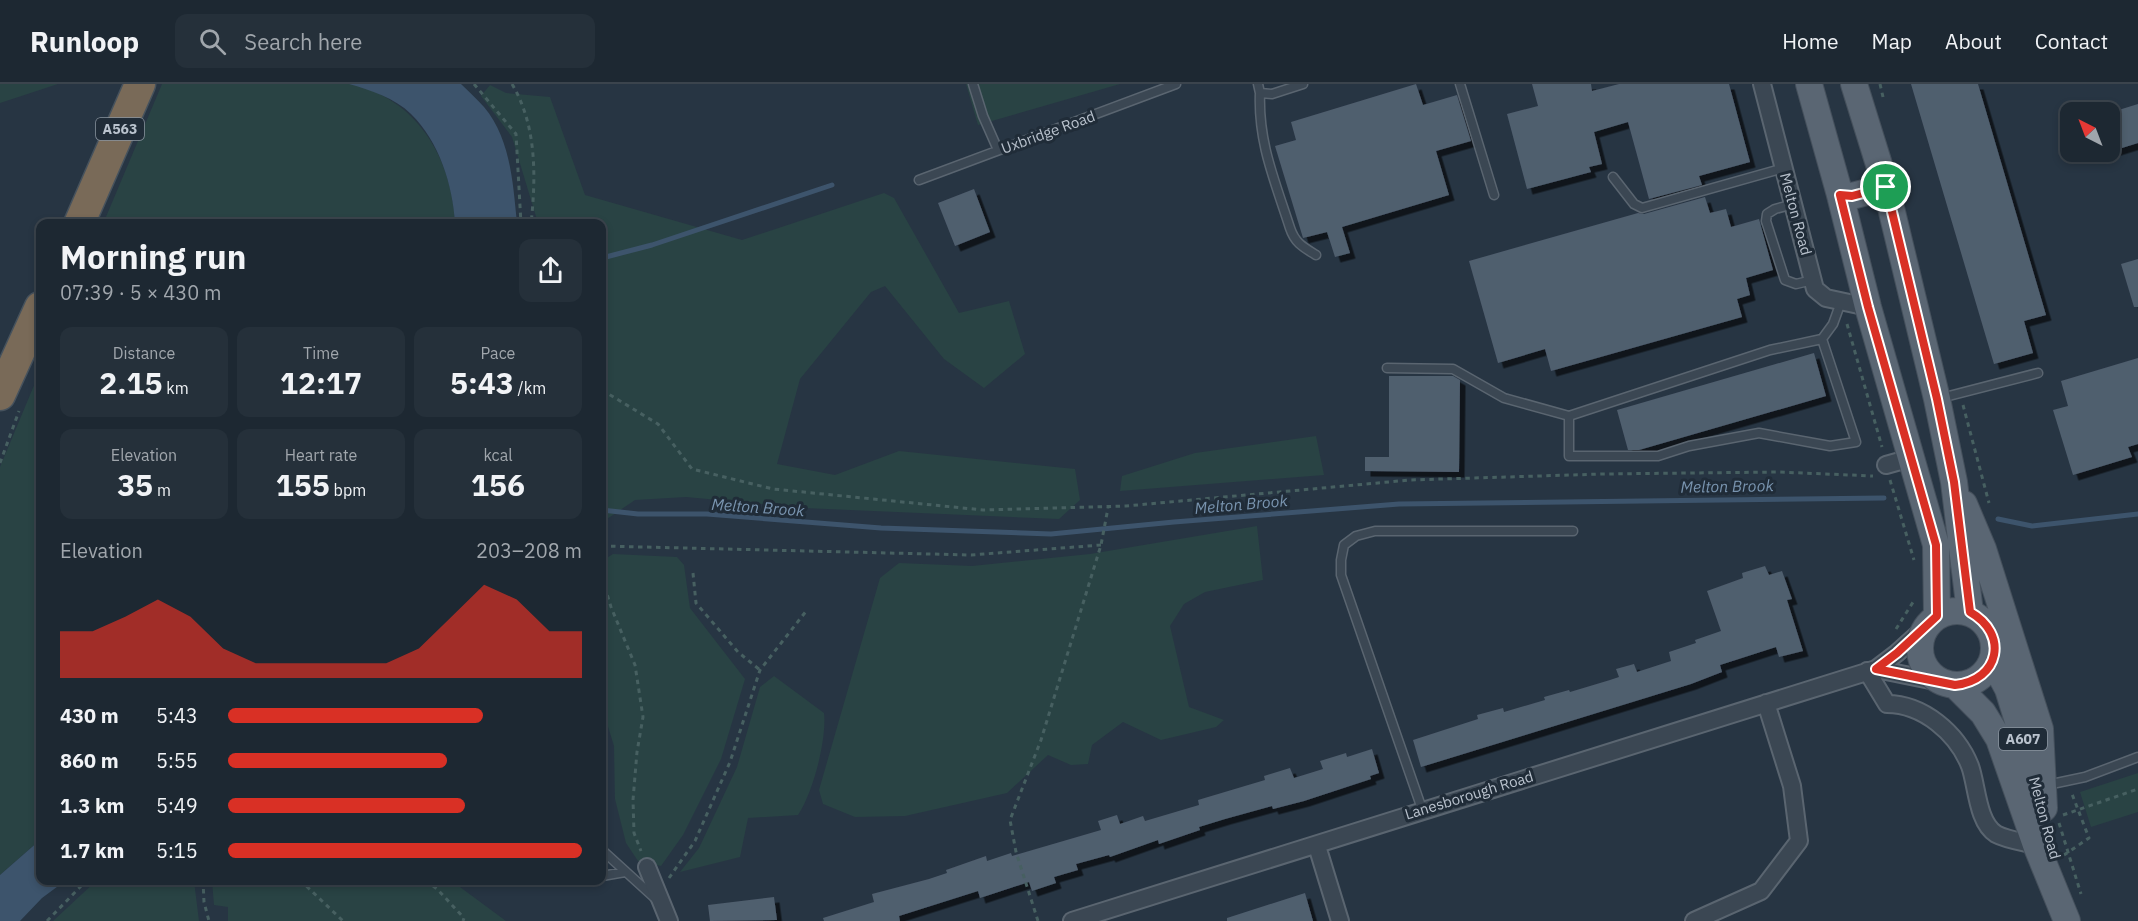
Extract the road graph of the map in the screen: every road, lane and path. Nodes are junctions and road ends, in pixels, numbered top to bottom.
1 (140, 84) edge
2 (474, 84) edge
3 (512, 84) edge
4 (973, 84) edge
5 (1176, 84) edge
6 (1303, 84) edge
7 (1460, 84) edge
8 (1762, 84) edge
9 (1809, 84) edge
10 (1854, 84) edge
11 (1259, 88) edge
12 (998, 150) junction
13 (1784, 168) junction
14 (1613, 177) dead end
15 (919, 180) dead end
16 (1886, 187) junction
17 (1494, 195) dead end
18 (1840, 195) junction
19 (1794, 204) junction
20 (81, 219) edge
21 (520, 219) edge
22 (532, 219) edge
23 (1316, 255) dead end
24 (1813, 280) junction
25 (1841, 302) junction
26 (1868, 307) junction
27 (36, 315) edge
28 (1822, 339) junction
29 (1387, 368) dead end
30 (2038, 373) dead end
31 (3, 388) edge
32 (606, 392) edge
33 (1937, 399) junction
34 (1569, 416) junction
35 (1911, 458) junction
36 (0, 463) edge
37 (1888, 471) junction
38 (1954, 482) junction
39 (1108, 507) junction
40 (1573, 531) dead end
41 (1101, 545) junction
42 (606, 546) edge
43 (1914, 562) dead end
44 (693, 573) dead end
45 (606, 589) edge
46 (807, 610) dead end
47 (1970, 612) junction
48 (1933, 621) junction
49 (1993, 661) junction
50 (760, 670) junction
51 (1872, 670) junction
52 (1950, 684) junction
53 (1766, 703) junction
54 (2138, 757) edge
55 (2138, 789) edge
56 (2042, 794) junction
57 (1422, 809) junction
58 (2036, 845) junction
59 (1317, 846) junction
60 (606, 854) edge
61 (647, 867) joint
62 (625, 872) junction
63 (606, 875) edge
64 (82, 885) edge
65 (203, 885) edge
66 (305, 885) edge
67 (432, 885) edge
68 (664, 907) edge
69 (2071, 911) edge
70 (47, 921) edge
71 (209, 921) edge
72 (343, 921) edge
73 (463, 921) edge
74 (1038, 921) edge
75 (1072, 921) edge
76 (1340, 921) edge
77 (1694, 921) edge

1 - 20 highway, A563
2 - 21 path
3 - 22 path
4 - 12 lane
5 - 12 lane, Uxbridge Road
6 - 11 lane
7 - 17 lane
8 - 13 street, Melton Road
9 - 18 main road, A607
10 - 16 main road
11 - 23 lane
12 - 15 lane, Uxbridge Road
13 - 14 lane
13 - 19 street, Melton Road
16 - 18 main road
16 - 33 main road
18 - 26 main road, A607
19 - 24 street, Melton Road
19 - 24 lane
24 - 25 street
25 - 26 street
25 - 28 lane
25 - 37 path
26 - 35 main road, A607
27 - 31 highway
28 - 34 lane
28 - 34 lane
29 - 34 lane
30 - 33 lane
31 - 36 path
32 - 39 path
33 - 38 main road
35 - 37 street
35 - 48 main road, A607
37 - 39 path
37 - 43 path
38 - 47 main road
38 - 56 main road
39 - 41 path
40 - 57 lane
41 - 42 path
41 - 74 path
44 - 50 path
45 - 61 path
46 - 50 path
47 - 48 main road
47 - 49 main road, A607
48 - 51 street, Lanesborough Road
48 - 52 main road, A607
49 - 52 main road
49 - 56 main road, Melton Road / A607
50 - 68 path
51 - 52 street, Lanesborough Road
51 - 53 street, Lanesborough Road
51 - 58 street
52 - 58 main road, Melton Road / A607
53 - 57 street, Lanesborough Road
53 - 77 street
54 - 56 lane
55 - 69 path
56 - 69 main road, Melton Road / A607
57 - 59 street, Lanesborough Road
58 - 69 main road, Melton Road / A607
59 - 75 street, Lanesborough Road
59 - 76 street
60 - 62 lane
61 - 68 street
62 - 63 lane
62 - 68 lane
64 - 70 path
65 - 71 path
66 - 72 path
67 - 73 path

